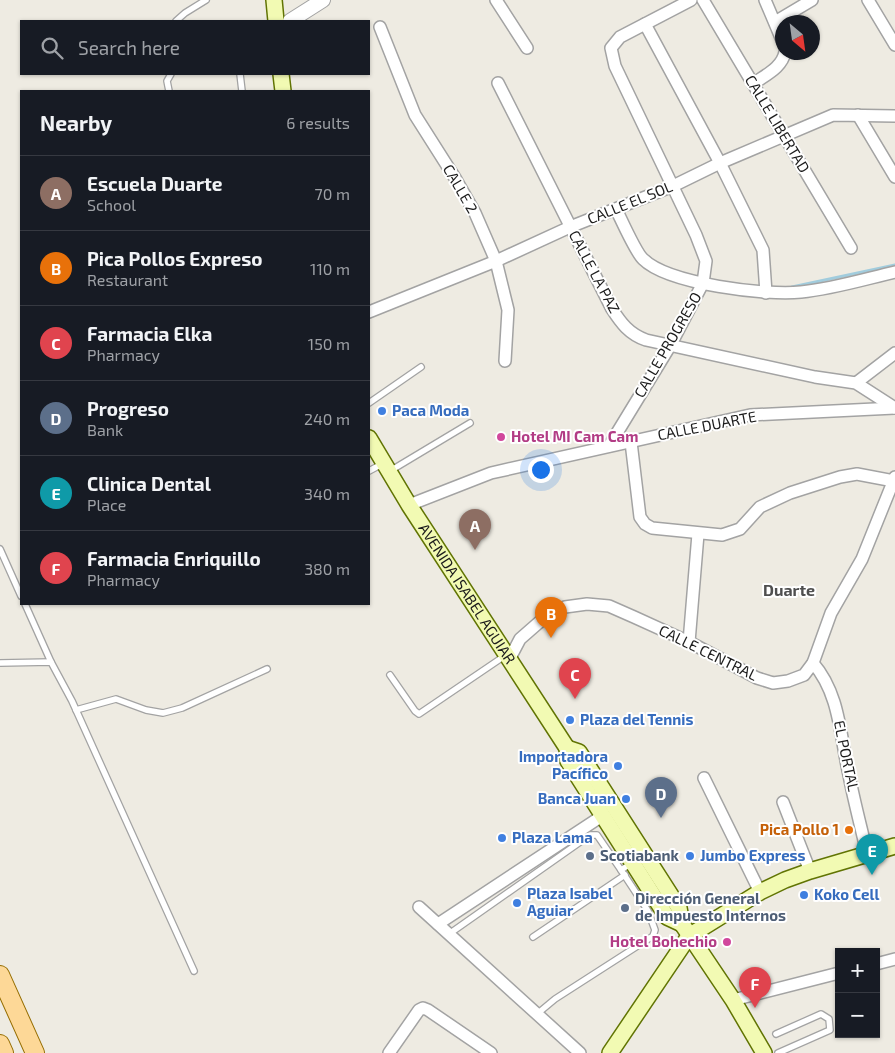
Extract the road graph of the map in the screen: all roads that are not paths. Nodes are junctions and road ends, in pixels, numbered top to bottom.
1 (206, 0) edge
2 (274, 0) edge
3 (323, 0) edge
4 (496, 0) edge
5 (691, 0) edge
6 (703, 0) edge
7 (765, 0) edge
8 (812, 0) edge
9 (868, 0) edge
10 (787, 15) edge
11 (177, 20) edge
12 (276, 20) edge
13 (292, 20) edge
14 (775, 22) edge
15 (645, 24) junction
16 (380, 27) dead end
17 (894, 41) edge
18 (528, 48) dead end
19 (783, 60) edge
20 (171, 75) edge
21 (240, 75) edge
22 (281, 75) edge
23 (498, 83) dead end
24 (753, 84) junction
25 (168, 90) edge
26 (242, 90) edge
27 (283, 90) edge
28 (858, 115) junction
29 (895, 116) edge
30 (784, 136) junction
31 (720, 163) junction
32 (895, 177) edge
33 (673, 186) junction
34 (616, 209) junction
35 (570, 227) junction
36 (851, 248) dead end
37 (496, 261) junction
38 (895, 272) edge
39 (703, 284) junction
40 (766, 293) junction
41 (370, 312) edge
42 (670, 346) junction
43 (895, 353) edge
44 (505, 361) dead end
45 (421, 367) dead end
46 (856, 383) junction
47 (370, 402) edge
48 (895, 408) edge
49 (470, 422) dead end
50 (370, 440) edge
51 (631, 442) junction
52 (609, 446) junction
53 (386, 468) junction
54 (370, 471) edge
55 (895, 479) edge
56 (409, 505) junction
57 (698, 534) junction
58 (0, 549) edge
59 (20, 594) edge
60 (25, 605) edge
61 (689, 642) junction
62 (508, 657) junction
63 (51, 662) junction
64 (0, 663) edge
65 (813, 663) junction
66 (267, 669) dead end
67 (390, 675) dead end
68 (76, 710) junction
69 (704, 778) dead end
70 (784, 802) dead end
71 (608, 813) junction
72 (895, 846) edge
73 (867, 853) junction
74 (626, 869) junction
75 (810, 871) junction
76 (760, 892) junction
77 (419, 907) dead end
78 (438, 924) junction
79 (685, 930) junction
80 (449, 934) junction
81 (533, 937) dead end
82 (895, 959) edge
83 (880, 963) edge
84 (194, 971) dead end
85 (835, 974) edge
86 (0, 975) edge
87 (733, 1000) junction
88 (537, 1014) junction
89 (776, 1034) dead end
90 (0, 1044) edge
91 (4, 1053) edge
92 (35, 1053) edge
93 (389, 1053) edge
94 (491, 1053) edge
95 (580, 1053) edge
96 (610, 1053) edge
97 (764, 1053) edge
98 (778, 1053) edge

1 - 11 lane
2 - 12 main road
3 - 13 street
4 - 18 street
5 - 15 street
6 - 24 street, CALLE LIBERTAD
7 - 14 street
8 - 10 street
9 - 17 street
15 - 31 street
15 - 33 street, CALLE PROGRESO
16 - 37 street, CALLE 2
19 - 24 street
20 - 25 lane
21 - 26 lane
22 - 27 main road
23 - 35 street, CALLE LA PAZ
24 - 30 street, CALLE LIBERTAD
28 - 29 street, CALLE EL SOL
28 - 30 street, CALLE EL SOL
28 - 32 street
30 - 31 street, CALLE EL SOL
30 - 36 street, CALLE LIBERTAD
31 - 33 street, CALLE EL SOL
31 - 40 street
33 - 34 street, CALLE EL SOL
33 - 39 street, CALLE PROGRESO
34 - 35 street, CALLE EL SOL
34 - 39 street
35 - 37 street, CALLE EL SOL
35 - 42 street, CALLE LA PAZ
37 - 41 street, CALLE EL SOL
37 - 44 street, CALLE 2
38 - 40 street
39 - 40 street
39 - 42 street, CALLE PROGRESO
42 - 46 street, CALLE LA PAZ
42 - 52 street, CALLE PROGRESO
43 - 46 street
45 - 47 lane
46 - 48 street
48 - 51 street, CALLE DUARTE
49 - 53 lane
50 - 53 main road, AVENIDA ISABEL AGUIAR
51 - 52 street, CALLE DUARTE
51 - 57 street
52 - 56 street, CALLE DUARTE
53 - 54 lane
53 - 56 main road, AVENIDA ISABEL AGUIAR
55 - 57 street
55 - 65 street
56 - 62 main road, AVENIDA ISABEL AGUIAR
57 - 61 street
58 - 59 lane
60 - 63 lane
61 - 62 street, CALLE CENTRAL
61 - 65 street, CALLE CENTRAL
62 - 67 lane
62 - 71 main road, AVENIDA ISABEL AGUIAR
63 - 64 lane
63 - 68 lane
65 - 73 street, EL PORTAL
66 - 68 lane
68 - 84 lane
69 - 76 street
70 - 75 street
71 - 74 main road, AVENIDA ISABEL AGUIAR
71 - 78 street
71 - 79 main road, AVENIDA ISABEL AGUIAR
72 - 73 main road
73 - 75 main road
74 - 79 main road, AVENIDA ISABEL AGUIAR
74 - 80 lane
74 - 81 lane
74 - 88 lane
75 - 76 main road
76 - 79 main road
77 - 78 street
78 - 80 street
79 - 87 main road, AVENIDA ISABEL AGUIAR
79 - 96 main road
80 - 88 street
82 - 83 street
85 - 87 street
86 - 92 main road
87 - 97 main road, AVENIDA ISABEL AGUIAR
88 - 95 street
89 - 98 lane
90 - 91 main road
93 - 94 street

